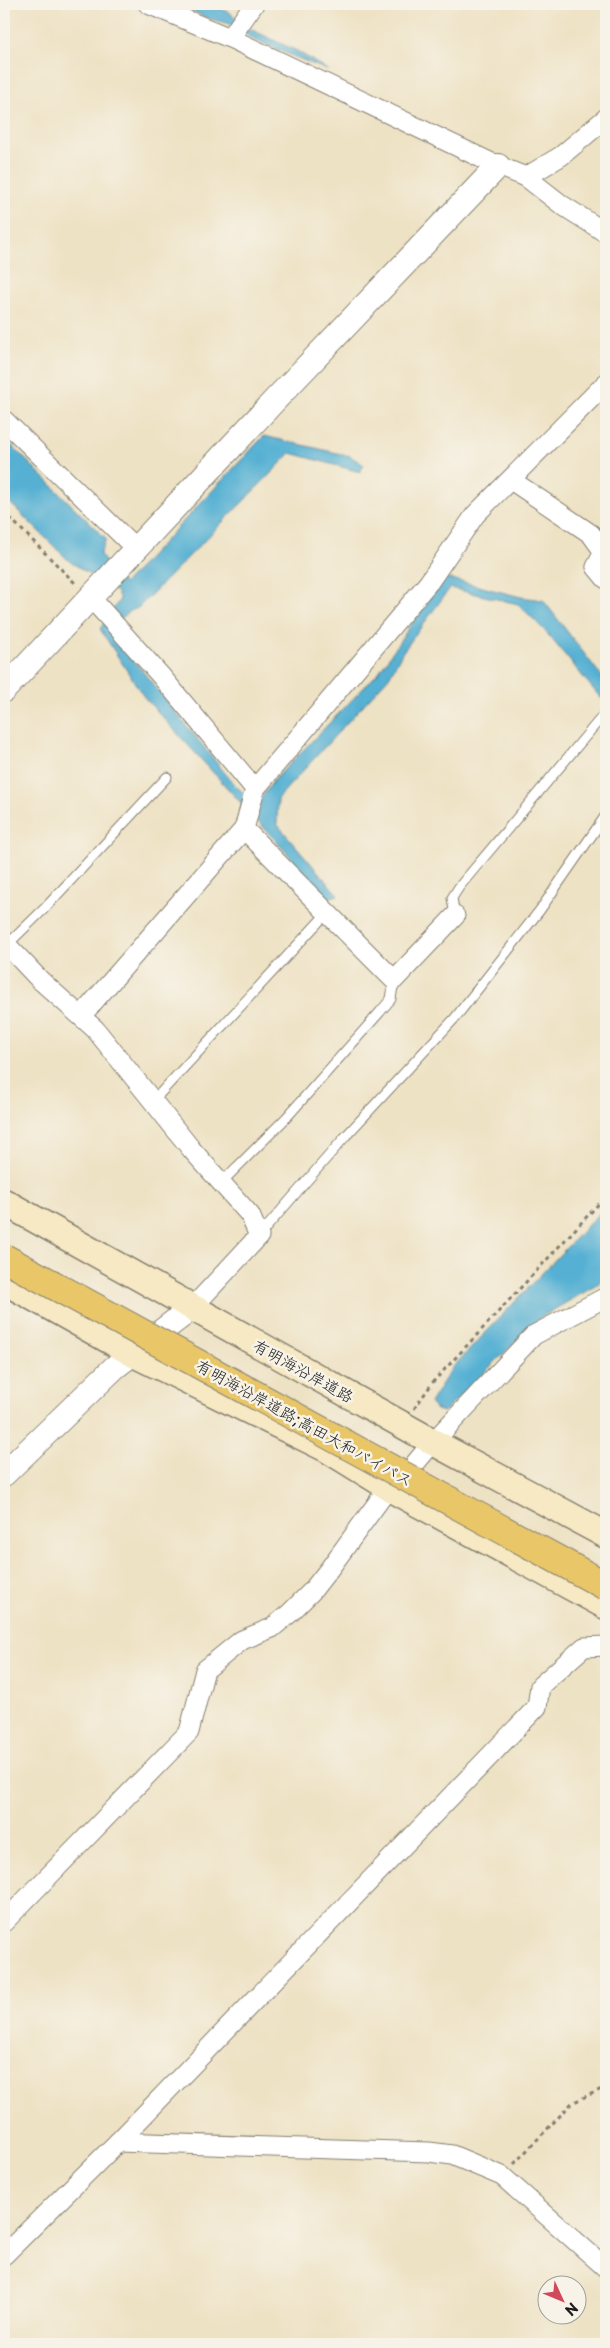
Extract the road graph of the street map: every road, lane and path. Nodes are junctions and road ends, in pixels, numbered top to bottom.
1 (148, 4) edge
2 (254, 4) edge
3 (230, 38) junction
4 (606, 118) edge
5 (495, 168) junction
6 (526, 176) junction
7 (606, 233) edge
8 (606, 383) edge
9 (4, 420) edge
10 (511, 480) junction
11 (4, 512) edge
12 (136, 548) junction
13 (606, 579) edge
14 (91, 598) junction
15 (4, 690) edge
16 (606, 712) edge
17 (167, 778) dead end
18 (255, 789) junction
19 (606, 815) edge
20 (244, 829) junction
21 (327, 913) junction
22 (455, 916) joint
23 (5, 943) edge
24 (394, 980) junction
25 (82, 1015) junction
26 (153, 1101) junction
27 (221, 1183) junction
28 (606, 1196) edge
29 (4, 1202) edge
30 (259, 1236) junction
31 (4, 1258) edge
32 (4, 1281) edge
33 (606, 1297) edge
34 (192, 1308) junction
35 (132, 1353) junction
36 (403, 1425) junction
37 (433, 1442) junction
38 (4, 1474) edge
39 (393, 1490) junction
40 (606, 1535) edge
41 (606, 1586) edge
42 (606, 1606) edge
43 (606, 1646) edge
44 (4, 1922) edge
45 (606, 2086) edge
46 (118, 2142) junction
47 (502, 2176) junction
48 (4, 2255) edge
49 (606, 2268) edge

1 - 3 street
2 - 3 street
3 - 5 street
4 - 6 street
5 - 6 street
5 - 12 street
6 - 7 street
8 - 10 street
9 - 12 street
10 - 13 street
10 - 18 street
11 - 14 path
12 - 14 street
14 - 15 street
14 - 18 street
16 - 22 lane
17 - 23 lane
18 - 20 street
19 - 30 lane
20 - 21 street
20 - 25 street
21 - 24 street
21 - 26 lane
22 - 24 street
23 - 25 street
24 - 27 lane
25 - 26 street
26 - 27 street
27 - 30 street
28 - 36 path
29 - 34 main road, 有明海沿岸道路
30 - 34 street
31 - 41 highway, 有明海沿岸道路;高田大和バイパス, bridge
32 - 35 main road
33 - 37 street
34 - 35 street
34 - 36 main road, 有明海沿岸道路
35 - 38 street
35 - 39 main road
36 - 37 main road, 有明海沿岸道路
37 - 39 street
37 - 40 main road, 有明海沿岸道路
39 - 42 main road
39 - 44 street
43 - 46 street
45 - 47 path
46 - 47 street
46 - 48 street
47 - 49 street

